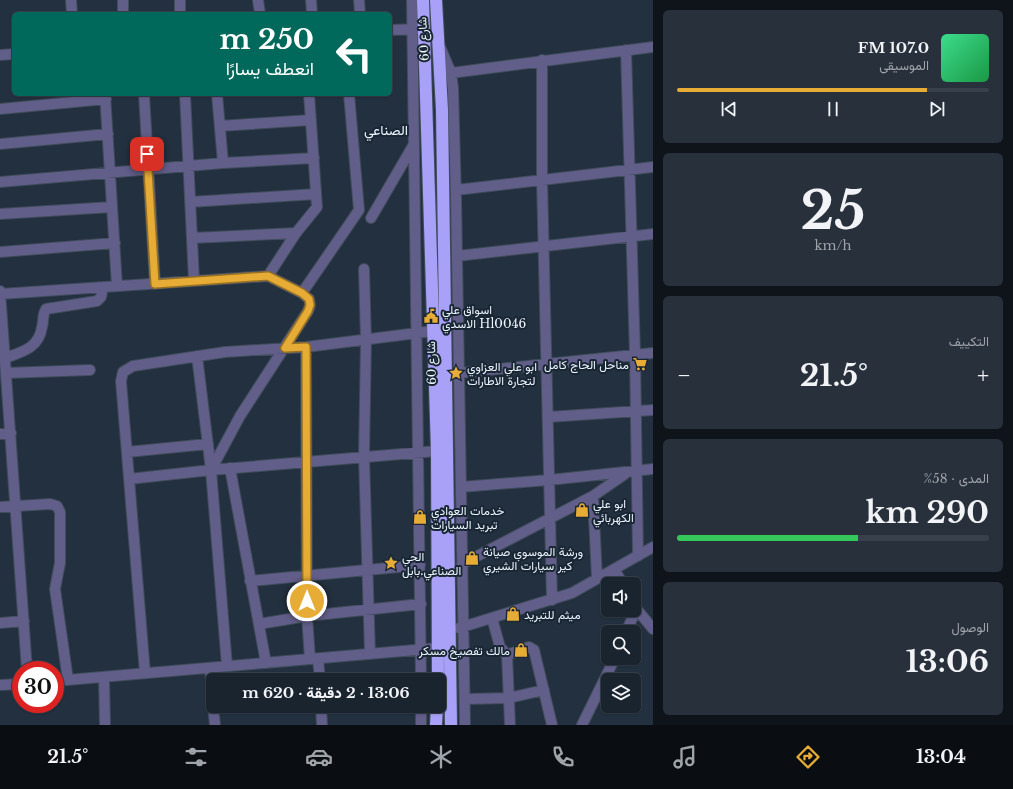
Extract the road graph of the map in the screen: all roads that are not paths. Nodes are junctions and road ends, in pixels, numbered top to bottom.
1 (71, 0) edge
2 (123, 0) edge
3 (180, 0) edge
4 (258, 0) edge
5 (311, 0) edge
6 (359, 0) edge
7 (412, 0) edge
8 (423, 0) edge
9 (436, 0) edge
10 (72, 12) edge
11 (123, 12) edge
12 (180, 12) edge
13 (260, 12) edge
14 (312, 12) edge
15 (360, 12) edge
16 (418, 29) junction
17 (392, 30) edge
18 (437, 37) junction
19 (653, 46) edge
20 (626, 50) junction
21 (12, 54) edge
22 (0, 55) edge
23 (542, 60) junction
24 (451, 73) junction
25 (144, 96) edge
26 (185, 96) edge
27 (217, 96) edge
28 (309, 96) edge
29 (349, 96) edge
30 (105, 97) edge
31 (420, 103) junction
32 (0, 109) edge
33 (311, 120) junction
34 (220, 126) junction
35 (108, 134) junction
36 (0, 144) edge
37 (414, 144) junction
38 (314, 158) junction
39 (223, 163) junction
40 (189, 166) junction
41 (653, 167) edge
42 (148, 169) junction
43 (629, 170) junction
44 (110, 172) junction
45 (542, 180) junction
46 (0, 182) edge
47 (456, 190) junction
48 (316, 194) junction
49 (190, 202) junction
50 (112, 207) junction
51 (0, 214) edge
52 (371, 218) dead end
53 (296, 233) junction
54 (653, 234) edge
55 (631, 237) junction
56 (192, 238) junction
57 (115, 243) junction
58 (544, 247) junction
59 (0, 252) edge
60 (457, 256) junction
61 (364, 269) dead end
62 (268, 276) junction
63 (194, 281) junction
64 (155, 284) junction
65 (117, 286) junction
66 (103, 287) junction
67 (0, 291) edge
68 (302, 293) junction
69 (0, 294) edge
70 (433, 331) junction
71 (416, 333) junction
72 (366, 341) junction
73 (306, 347) junction
74 (285, 348) junction
75 (653, 353) edge
76 (635, 355) junction
77 (197, 356) junction
78 (5, 358) junction
79 (547, 365) junction
80 (90, 370) dead end
81 (6, 373) junction
82 (459, 373) junction
83 (4, 398) edge
84 (653, 410) edge
85 (636, 412) junction
86 (548, 416) junction
87 (11, 433) junction
88 (0, 434) edge
89 (208, 444) junction
90 (437, 451) junction
91 (127, 452) junction
92 (418, 453) junction
93 (364, 456) junction
94 (307, 461) junction
95 (230, 468) junction
96 (653, 469) edge
97 (211, 470) junction
98 (632, 472) junction
99 (129, 479) junction
100 (550, 480) junction
101 (461, 486) junction
102 (593, 496) junction
103 (15, 505) junction
104 (0, 506) edge
105 (550, 519) junction
106 (653, 547) edge
107 (638, 556) junction
108 (462, 564) junction
109 (420, 565) junction
110 (614, 569) junction
111 (368, 571) junction
112 (307, 577) junction
113 (619, 577) edge
114 (597, 578) junction
115 (250, 581) junction
116 (552, 600) junction
117 (421, 604) junction
118 (369, 609) junction
119 (641, 615) edge
120 (308, 616) junction
121 (492, 618) junction
122 (24, 620) junction
123 (0, 624) edge
124 (258, 624) junction
125 (464, 626) junction
126 (653, 629) edge
127 (449, 630) junction
128 (438, 648) junction
129 (422, 649) junction
130 (370, 654) junction
131 (507, 655) junction
132 (314, 659) junction
133 (26, 661) edge
134 (266, 663) junction
135 (612, 665) edge
136 (227, 666) junction
137 (210, 668) junction
138 (145, 673) junction
139 (210, 673) edge
140 (318, 673) edge
141 (421, 673) edge
142 (438, 673) edge
143 (104, 677) junction
144 (64, 680) edge
145 (68, 680) junction
146 (12, 684) edge
147 (0, 685) edge
148 (544, 690) junction
149 (509, 698) junction
150 (466, 699) junction
151 (214, 713) edge
152 (321, 713) edge
153 (421, 713) edge
154 (437, 713) edge
155 (105, 725) edge
156 (215, 725) edge
157 (322, 725) edge
158 (421, 725) edge
159 (436, 725) edge
160 (451, 725) edge
161 (465, 725) edge
162 (510, 725) edge
163 (552, 725) edge
164 (582, 725) edge

1 - 10 street
2 - 11 street
3 - 12 street
4 - 13 street
5 - 14 street
6 - 15 street
7 - 16 street
8 - 16 highway, شارع 60
9 - 18 highway, شارع 60
16 - 17 street
16 - 31 highway, شارع 60
18 - 24 street
18 - 127 highway, شارع 60
19 - 20 street
20 - 23 street
20 - 43 street
21 - 22 street
23 - 24 street
23 - 45 street
24 - 47 street
25 - 42 street
26 - 40 street
27 - 34 street
28 - 33 street
29 - 68 street
30 - 32 street
30 - 35 street
31 - 37 street
31 - 70 highway, شارع 60
33 - 34 street
33 - 38 street
34 - 39 street
35 - 36 street
35 - 44 street
37 - 52 street
37 - 71 street
38 - 39 street
38 - 48 street
39 - 40 street
40 - 42 street
40 - 49 street
41 - 43 street
42 - 44 street
42 - 64 street
43 - 45 street
43 - 55 street
44 - 46 street
44 - 50 street
45 - 47 street
45 - 58 street
47 - 60 street
48 - 49 street
48 - 53 street
49 - 56 street
50 - 51 street
50 - 57 street
53 - 56 street
53 - 62 street
54 - 55 street
55 - 58 street
55 - 76 street
56 - 63 street
57 - 59 street
57 - 65 street
58 - 60 street
58 - 79 street
60 - 82 street
61 - 72 street
62 - 63 street
62 - 68 street
63 - 64 street
64 - 65 street
65 - 66 street
66 - 69 street
66 - 78 street
67 - 69 street
68 - 74 street
69 - 78 street
70 - 71 street
70 - 90 highway, شارع 60
71 - 72 street
71 - 92 street
72 - 73 street
72 - 93 street
73 - 74 street
73 - 94 street
74 - 77 street
74 - 97 street
75 - 76 street
76 - 79 street
76 - 85 street
77 - 89 street
77 - 91 street
78 - 81 street
79 - 82 street
79 - 86 street
80 - 81 street
81 - 83 street
82 - 101 street
83 - 87 street
84 - 85 street
85 - 86 street
85 - 98 street
86 - 100 street
87 - 88 street
87 - 103 street
89 - 91 street
89 - 97 street
90 - 92 street
90 - 128 highway, شارع 60
91 - 99 street
92 - 93 street
92 - 109 street
93 - 94 street
93 - 111 street
94 - 95 street
94 - 112 street
95 - 97 street
95 - 115 street
96 - 98 street
97 - 99 street
97 - 136 street
98 - 100 street
98 - 102 street
98 - 107 street
99 - 138 street
100 - 101 street
100 - 105 street
101 - 108 street
102 - 105 street
102 - 114 street
103 - 104 street
103 - 122 street
103 - 145 street
105 - 108 street
105 - 116 street
106 - 107 street
107 - 110 street
108 - 125 street
109 - 111 street
109 - 117 street
110 - 113 street
110 - 114 street
111 - 112 street
111 - 118 street
112 - 115 street
112 - 120 street
114 - 116 street
115 - 124 street
116 - 121 street
117 - 118 street
117 - 129 street
118 - 120 street
118 - 130 street
119 - 126 street
120 - 124 street
120 - 132 street
121 - 125 street
121 - 131 street
122 - 123 street
122 - 133 street
124 - 134 street
125 - 127 street
125 - 150 street
127 - 160 highway, شارع 60
128 - 129 street
128 - 142 highway, شارع 60
129 - 130 street
129 - 141 street
130 - 132 street
131 - 148 street
131 - 149 street
132 - 134 street
132 - 140 street
134 - 136 street
135 - 164 street
136 - 137 street
137 - 138 street
137 - 139 street
138 - 143 street
143 - 145 street
143 - 155 street
144 - 145 street
146 - 147 street
148 - 149 street
148 - 163 street
149 - 150 street
149 - 162 street
150 - 161 street
151 - 156 street
152 - 157 street
153 - 158 street
154 - 159 highway

